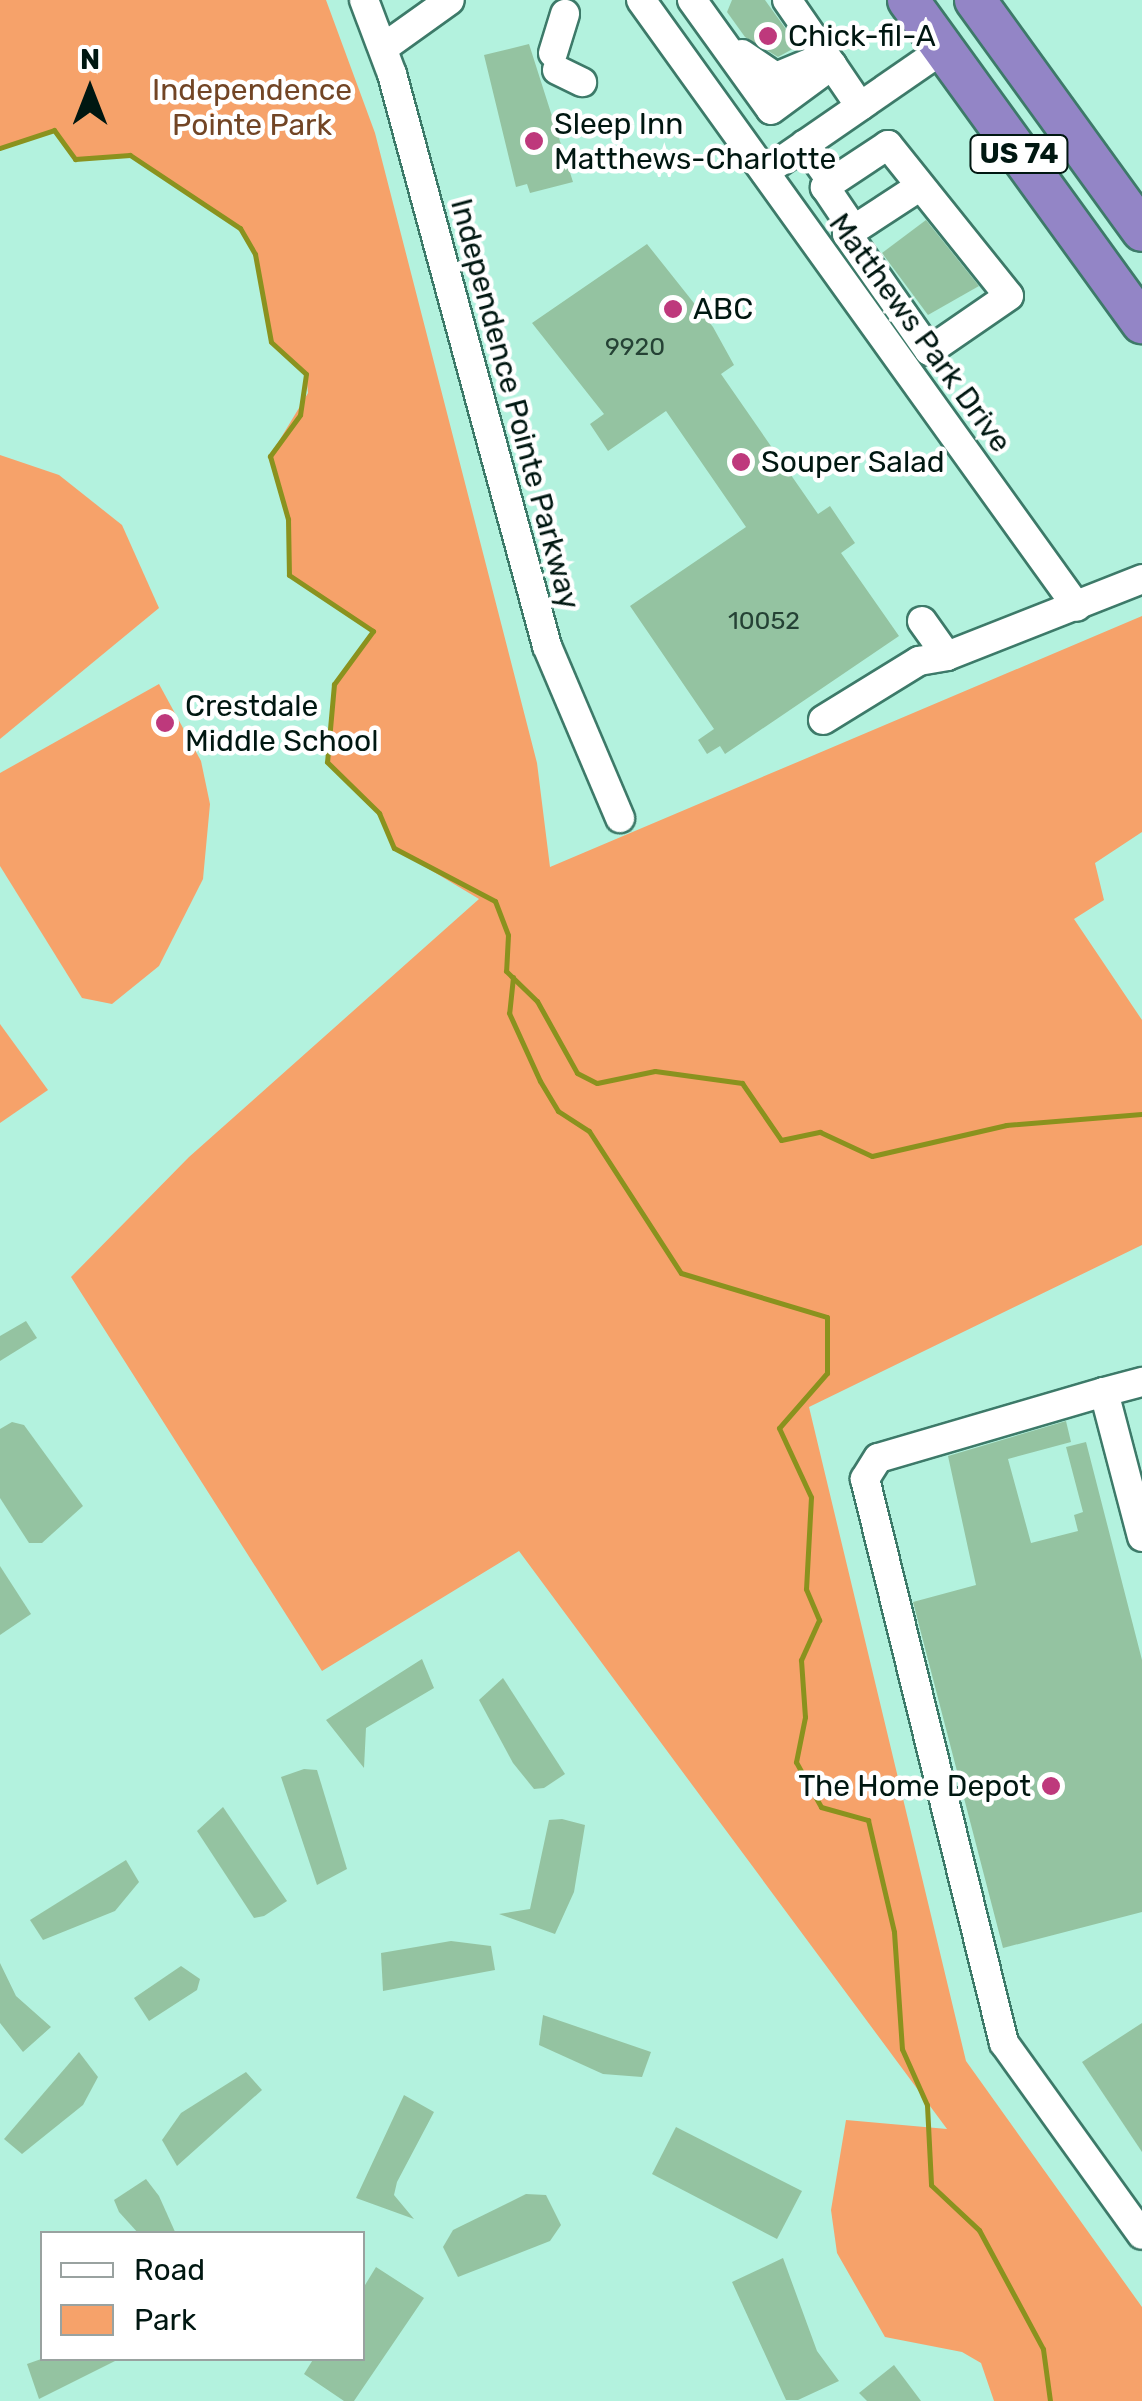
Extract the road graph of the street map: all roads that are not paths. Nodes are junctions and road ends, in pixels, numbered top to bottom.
1 (364, 0) edge
2 (450, 0) edge
3 (640, 0) edge
4 (692, 0) edge
5 (703, 0) edge
6 (787, 0) edge
7 (908, 0) edge
8 (975, 0) edge
9 (565, 14) dead end
10 (383, 48) junction
11 (942, 49) junction
12 (827, 58) junction
13 (582, 82) dead end
14 (860, 106) junction
15 (771, 110) junction
16 (738, 134) junction
17 (805, 144) junction
18 (764, 172) junction
19 (832, 182) junction
20 (919, 187) junction
21 (854, 230) junction
22 (1142, 231) edge
23 (1142, 322) edge
24 (1142, 579) edge
25 (1077, 607) junction
26 (922, 621) dead end
27 (947, 656) junction
28 (824, 720) dead end
29 (620, 818) dead end
30 (1142, 1382) edge
31 (1104, 1392) junction
32 (1142, 1535) edge
33 (1142, 2235) edge

1 - 10 street, Independence Pointe Parkway
2 - 10 street
3 - 16 street, Matthews Park Drive
4 - 15 street
5 - 12 street
6 - 12 street
7 - 11 highway, US 74
8 - 22 highway, US 74
9 - 13 street
10 - 29 street, Independence Pointe Parkway
11 - 14 street
11 - 23 highway, US 74
12 - 14 street
12 - 15 street
14 - 17 street
15 - 16 street
16 - 18 street, Matthews Park Drive
17 - 18 street
17 - 19 street
18 - 25 street, Matthews Park Drive
19 - 20 street
19 - 21 street
20 - 21 street
20 - 21 street
24 - 25 street
25 - 27 street
26 - 27 street
27 - 28 street
30 - 31 street
31 - 32 street
31 - 33 street

